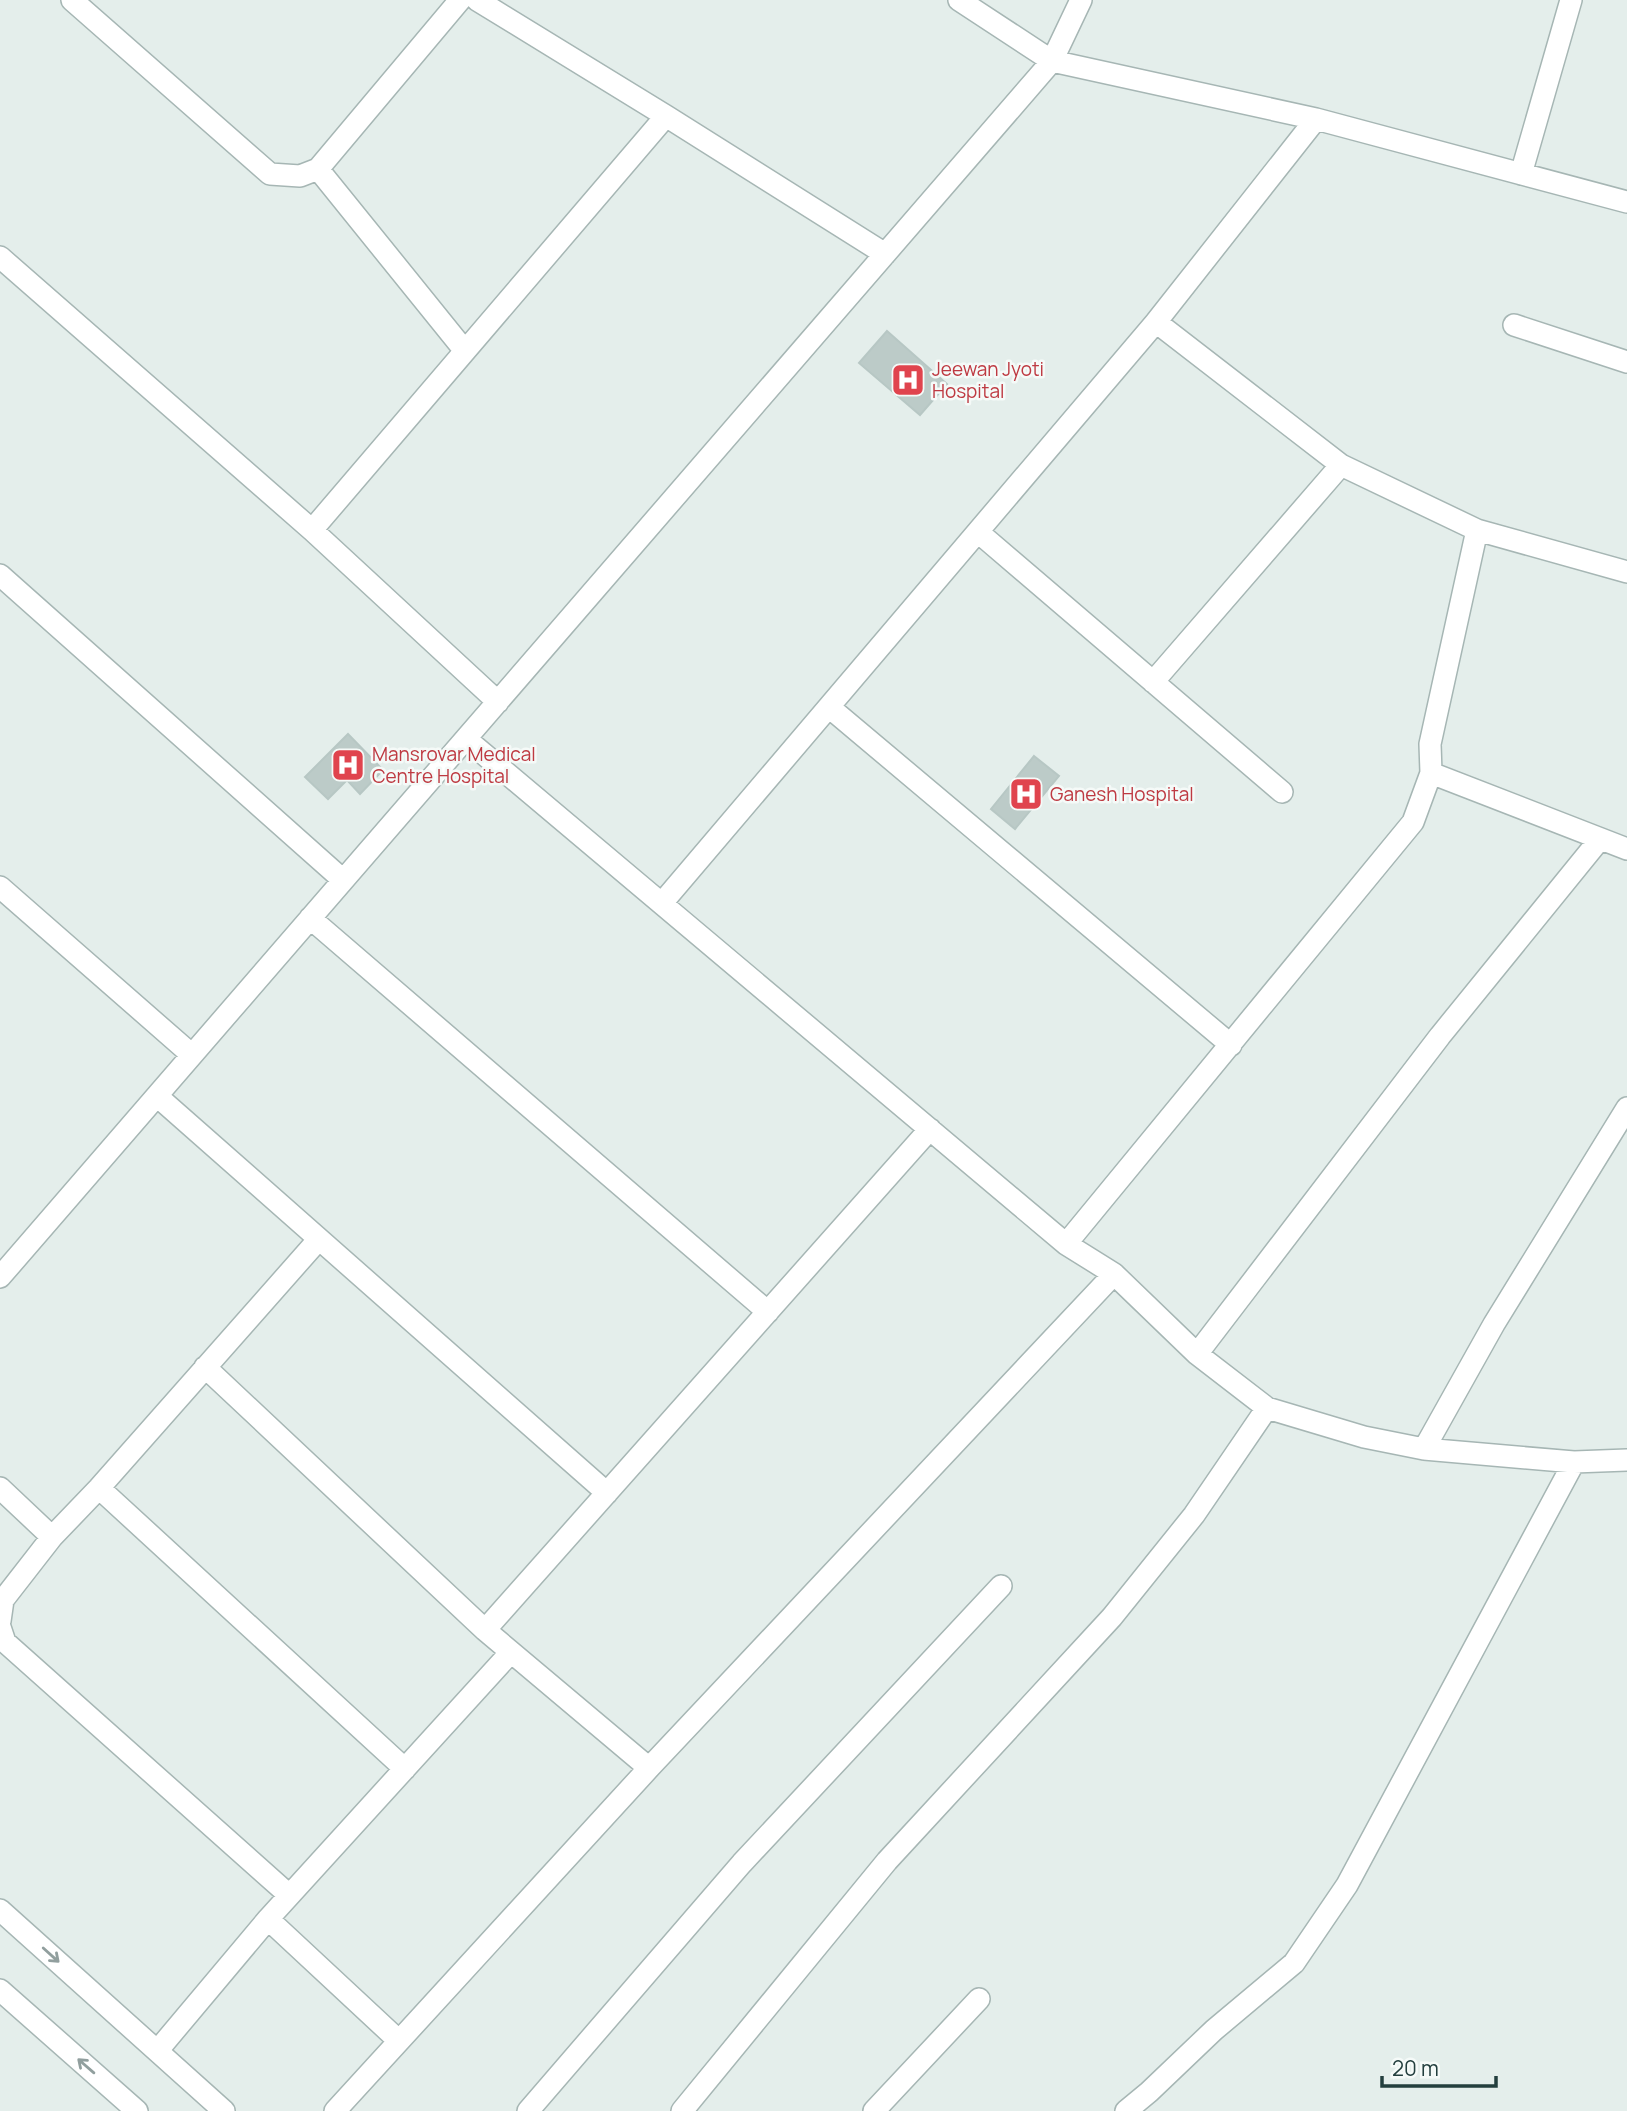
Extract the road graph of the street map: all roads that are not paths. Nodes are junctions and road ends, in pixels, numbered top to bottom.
1 (72, 0) edge
2 (460, 0) edge
3 (477, 0) edge
4 (959, 0) edge
5 (1081, 0) edge
6 (1572, 0) edge
7 (1052, 61) junction
8 (666, 116) junction
9 (1316, 120) junction
10 (318, 169) junction
11 (1521, 174) junction
12 (1627, 202) edge
13 (885, 254) junction
14 (0, 257) edge
15 (1156, 322) junction
16 (1514, 325) dead end
17 (465, 351) junction
18 (1627, 362) edge
19 (1341, 465) junction
20 (312, 530) junction
21 (1477, 530) junction
22 (978, 532) junction
23 (1627, 572) edge
24 (0, 575) edge
25 (1153, 682) junction
26 (498, 702) junction
27 (829, 707) junction
28 (466, 739) junction
29 (1431, 773) junction
30 (1282, 792) dead end
31 (1600, 839) junction
32 (1627, 849) edge
33 (343, 880) junction
34 (3, 895) edge
35 (662, 903) junction
36 (310, 918) junction
37 (1231, 1045) junction
38 (192, 1055) junction
39 (157, 1096) junction
40 (1627, 1108) edge
41 (930, 1129) junction
42 (319, 1239) junction
43 (1066, 1244) junction
44 (1114, 1274) junction
45 (0, 1277) edge
46 (768, 1312) junction
47 (1197, 1354) junction
48 (205, 1367) junction
49 (1267, 1408) junction
50 (1424, 1449) junction
51 (1627, 1460) edge
52 (1574, 1462) junction
53 (0, 1488) edge
54 (99, 1488) junction
55 (607, 1493) junction
56 (52, 1537) junction
57 (1002, 1586) dead end
58 (0, 1621) edge
59 (485, 1630) junction
60 (2, 1639) edge
61 (511, 1652) junction
62 (649, 1768) junction
63 (405, 1769) junction
64 (289, 1895) junction
65 (0, 1910) edge
66 (268, 1919) junction
67 (0, 1990) edge
68 (979, 1999) dead end
69 (398, 2040) junction
70 (158, 2050) junction
71 (137, 2111) edge
72 (224, 2111) edge
73 (335, 2111) edge
74 (528, 2111) edge
75 (682, 2111) edge
76 (874, 2111) edge
77 (1126, 2111) edge

1 - 10 street
2 - 10 street
3 - 8 street
4 - 7 street
5 - 7 street
6 - 11 street
7 - 9 street
7 - 13 street
8 - 13 street
8 - 17 street
9 - 11 street
9 - 15 street
10 - 17 street
11 - 12 street
13 - 26 street
14 - 20 street
15 - 19 street
15 - 22 street
16 - 18 street
17 - 20 street
19 - 21 street
19 - 25 street
20 - 26 street
21 - 23 street
21 - 29 street
22 - 25 street
22 - 27 street
24 - 33 street
25 - 30 street
26 - 28 street
27 - 35 street
27 - 37 street
28 - 33 street
28 - 35 street
29 - 31 street
29 - 37 street
31 - 32 street
31 - 47 street
33 - 36 street
34 - 38 street
35 - 41 street
36 - 38 street
36 - 46 street
37 - 43 street
38 - 39 street
39 - 42 street
39 - 45 street
40 - 50 street
41 - 43 street
41 - 46 street
42 - 48 street
42 - 55 street
43 - 44 street
44 - 47 street
44 - 62 street
46 - 55 street
47 - 49 street
48 - 54 street
48 - 59 street
49 - 50 street
49 - 75 street
50 - 52 street
51 - 52 street
52 - 77 street
53 - 56 street
54 - 56 street
54 - 63 street
55 - 59 street
56 - 58 street
57 - 74 street
59 - 61 street
60 - 64 street
61 - 62 street
61 - 63 street
62 - 69 street
63 - 64 street
64 - 66 street
65 -> 70 street
66 - 69 street
66 - 70 street
71 -> 67 street
68 - 76 street
69 - 73 street
70 - 72 street

